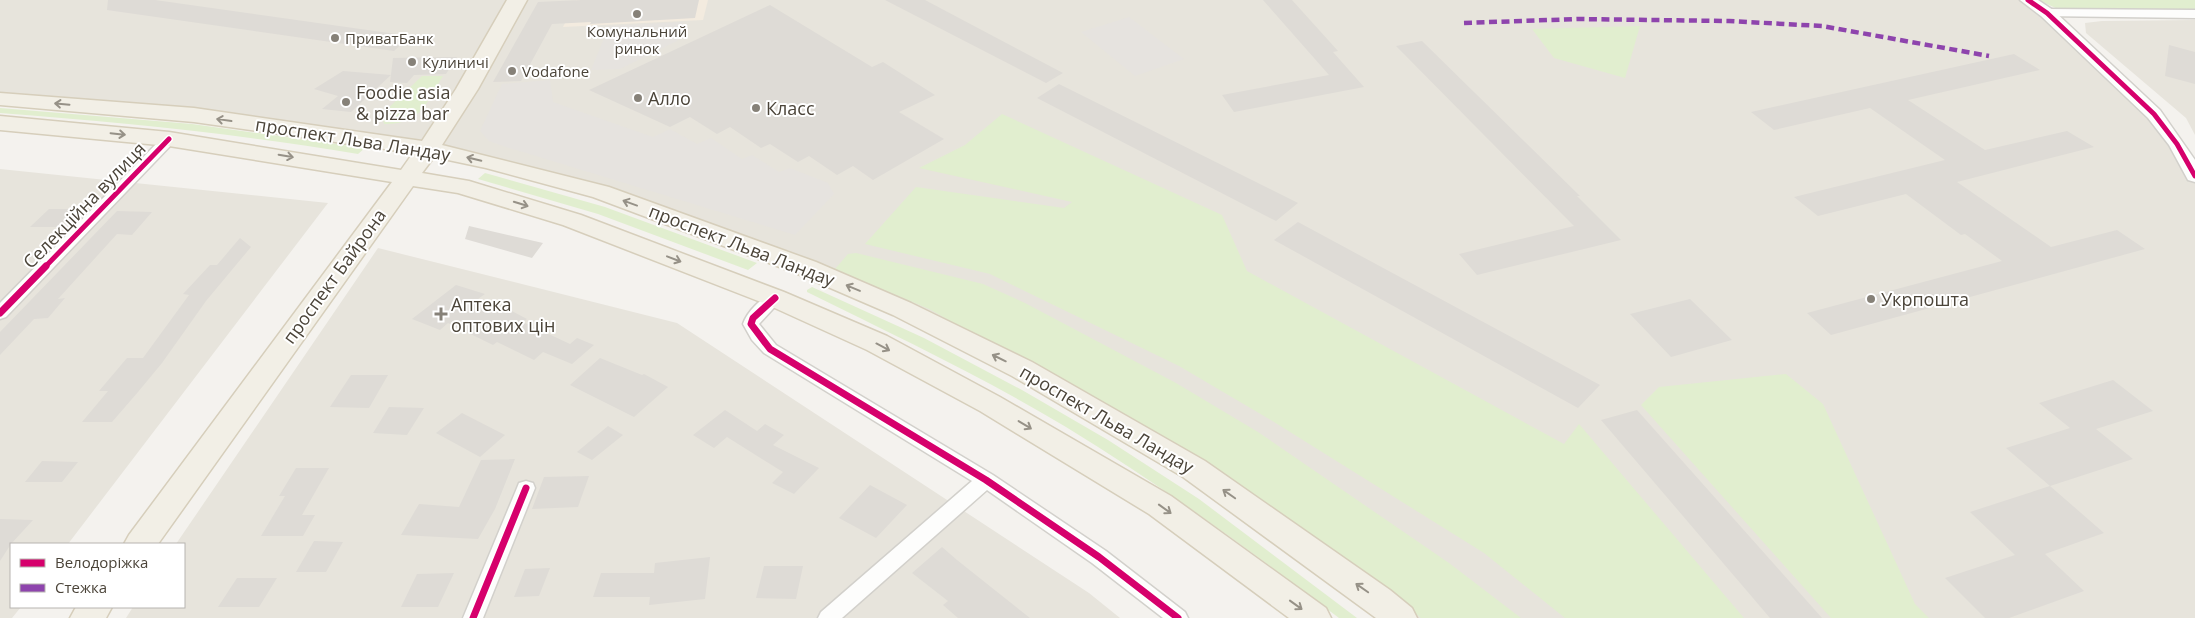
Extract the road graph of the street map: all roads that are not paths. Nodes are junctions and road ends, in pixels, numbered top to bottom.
1 (517, 0) edge
2 (2028, 0) edge
3 (2047, 13) junction
4 (2195, 14) edge
5 (0, 99) edge
6 (0, 123) edge
7 (168, 138) junction
8 (428, 149) junction
9 (2195, 176) edge
10 (406, 178) junction
11 (807, 268) junction
12 (775, 298) junction
13 (0, 313) edge
14 (986, 480) junction
15 (526, 488) dead end
16 (141, 543) edge
17 (474, 618) edge
18 (828, 618) edge
19 (1178, 618) edge
20 (1314, 618) edge
21 (1400, 618) edge

1 - 8 main road, проспект Байрона
2 - 3 street
3 - 4 street
3 - 9 street
8 -> 5 main road, проспект Льва Ландау
6 -> 7 main road, проспект Льва Ландау
7 -> 10 main road, проспект Льва Ландау
7 - 13 street, Селекційна вулиця
8 - 10 main road, проспект Байрона
11 -> 8 main road, проспект Льва Ландау
10 -> 12 main road, проспект Льва Ландау
10 - 16 main road, проспект Байрона
11 - 12 main road
21 -> 11 main road, проспект Льва Ландау
12 - 14 street
12 -> 20 main road, проспект Льва Ландау
14 - 18 street
14 - 19 street
15 - 17 street

